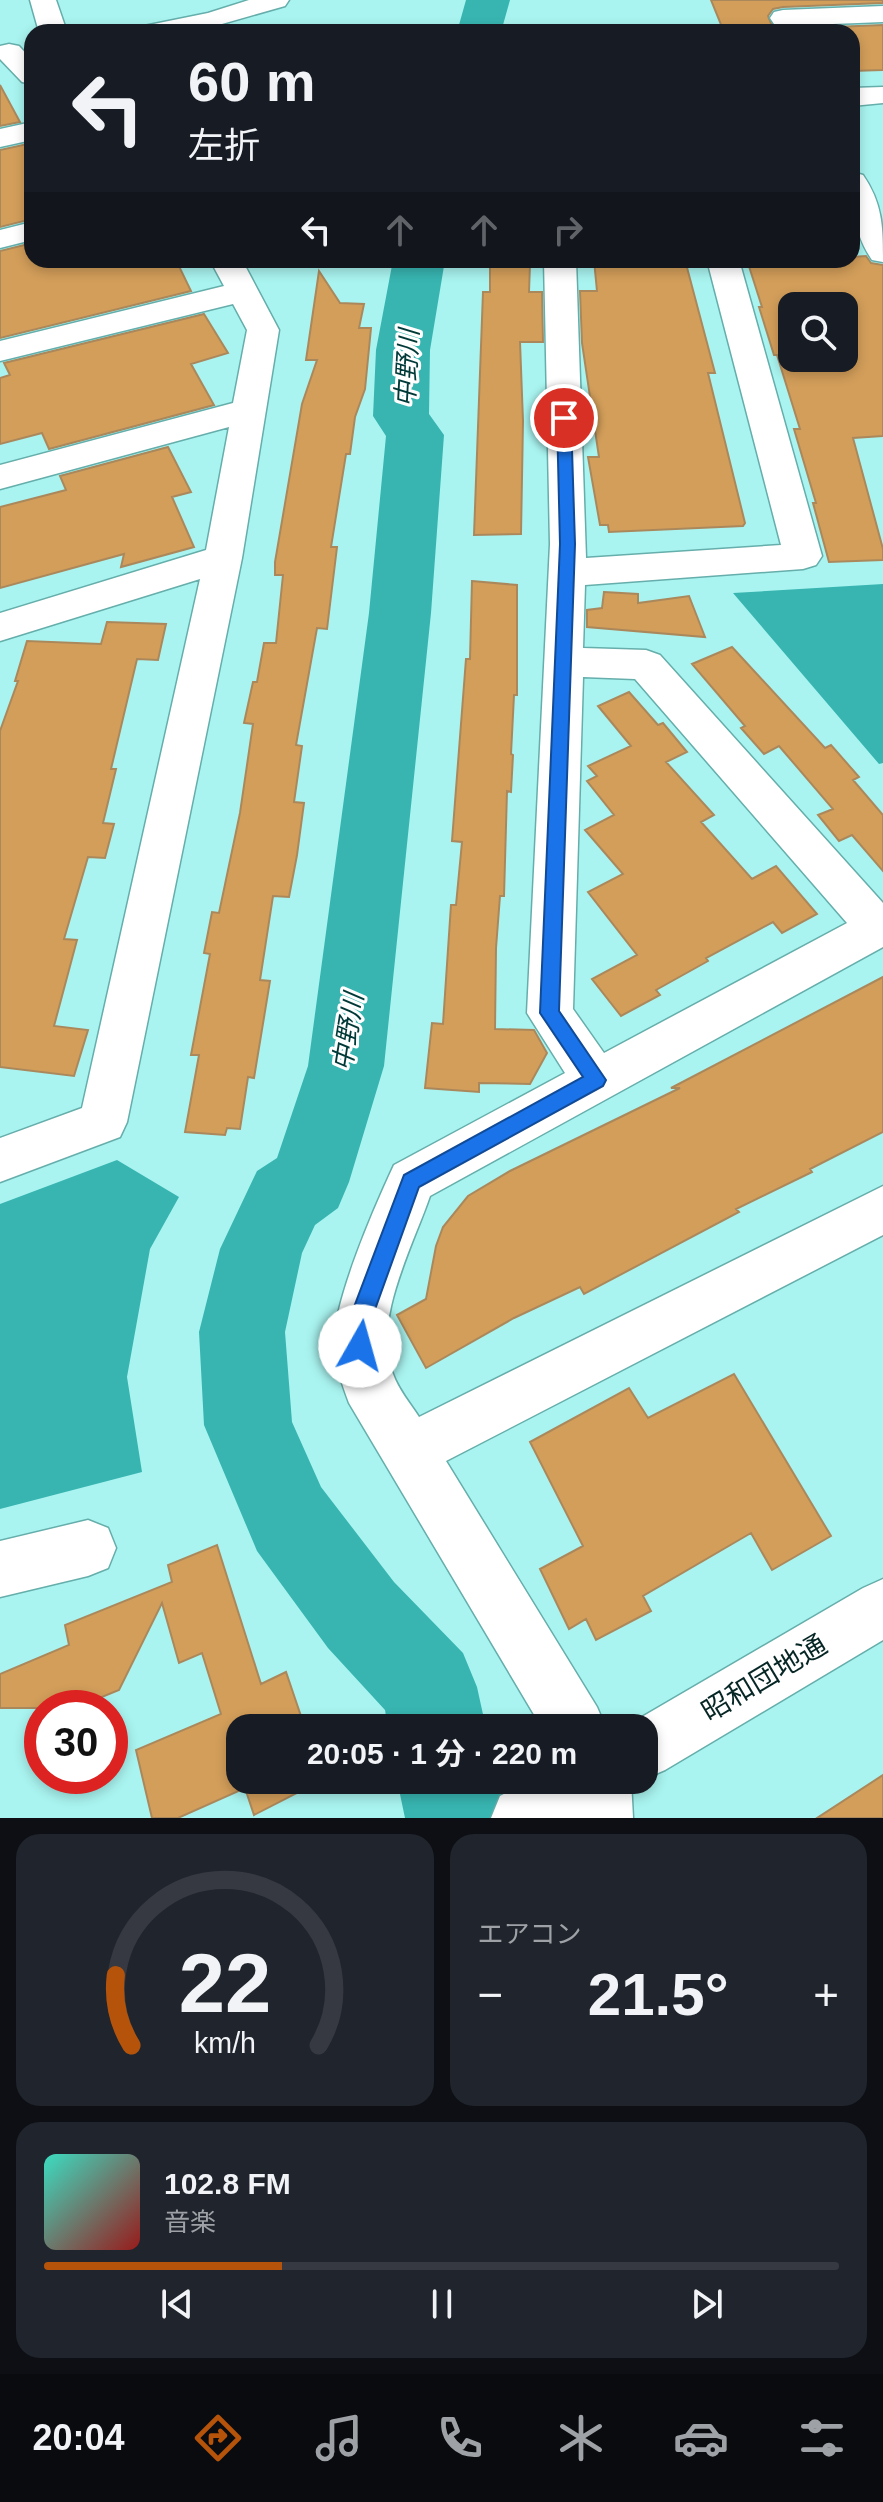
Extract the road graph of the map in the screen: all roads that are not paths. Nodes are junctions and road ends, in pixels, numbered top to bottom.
1 (43, 0) edge
2 (276, 0) edge
3 (883, 14) edge
4 (783, 17) edge
5 (50, 24) edge
6 (194, 24) edge
7 (883, 95) edge
8 (860, 96) edge
9 (24, 133) edge
10 (0, 138) edge
11 (863, 186) edge
12 (24, 233) edge
13 (0, 239) edge
14 (883, 253) edge
15 (560, 268) edge
16 (725, 268) edge
17 (236, 276) edge
18 (0, 351) edge
19 (249, 410) junction
20 (0, 477) edge
21 (223, 558) junction
22 (567, 573) junction
23 (0, 627) edge
24 (564, 662) junction
25 (880, 926) edge
26 (596, 1080) junction
27 (0, 1160) edge
28 (883, 1209) edge
29 (410, 1450) junction
30 (88, 1548) dead end
31 (0, 1569) edge
32 (883, 1608) edge
33 (568, 1714) edge
34 (658, 1741) edge
35 (565, 1794) edge
36 (601, 1794) edge
37 (525, 1816) edge
38 (602, 1818) edge

1 - 5 street
2 - 6 street
3 - 4 street
7 - 8 street
9 - 10 street
11 - 14 street
12 - 13 street
15 - 22 street
16 - 22 street
17 - 18 street
17 - 19 street
19 - 20 street
19 - 21 street
21 - 23 street
21 - 27 street
22 - 24 street
24 - 25 street
24 - 26 street
25 - 26 street
26 - 29 street
28 - 29 street
29 - 33 street
30 - 31 street
32 - 34 street, 昭和団地通
35 - 37 street
36 - 38 street

